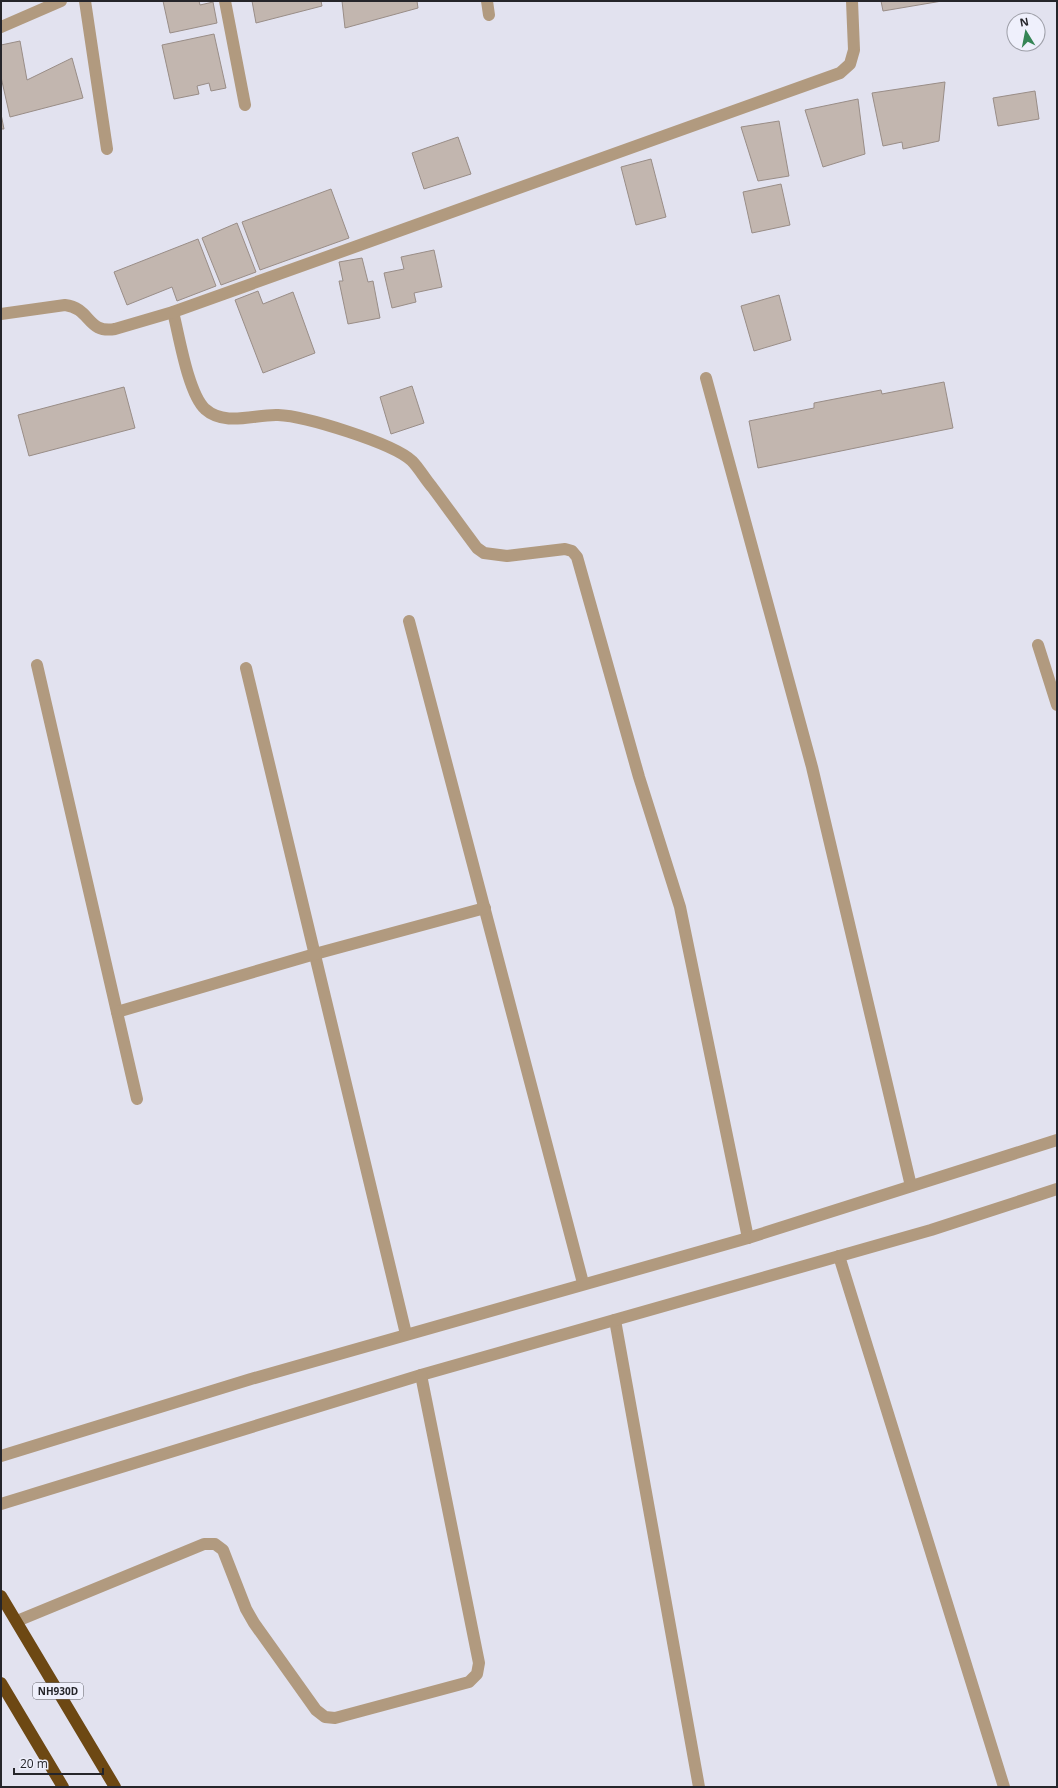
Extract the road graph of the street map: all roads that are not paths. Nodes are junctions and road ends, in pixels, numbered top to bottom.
1 (61, 1) edge
2 (85, 1) edge
3 (225, 1) edge
4 (487, 1) edge
5 (852, 1) edge
6 (489, 15) dead end
7 (1, 27) edge
8 (245, 104) dead end
9 (108, 149) dead end
10 (174, 312) junction
11 (1, 314) edge
12 (706, 378) dead end
13 (409, 621) dead end
14 (1038, 645) dead end
15 (37, 665) dead end
16 (246, 668) dead end
17 (1057, 705) edge
18 (485, 908) junction
19 (315, 954) junction
20 (117, 1012) junction
21 (137, 1099) dead end
22 (1057, 1140) edge
23 (912, 1186) junction
24 (1057, 1189) edge
25 (748, 1238) junction
26 (839, 1256) junction
27 (583, 1284) junction
28 (615, 1320) junction
29 (406, 1334) junction
30 (421, 1376) junction
31 (1, 1456) edge
32 (1, 1504) edge
33 (1, 1596) edge
34 (17, 1621) junction
35 (1, 1683) edge
36 (63, 1787) edge
37 (115, 1787) edge
38 (699, 1787) edge
39 (1004, 1787) edge

1 - 7 street
2 - 9 street
3 - 8 street
4 - 6 street
5 - 10 street
10 - 11 street
10 - 25 street
12 - 23 street
13 - 18 street
14 - 17 street
15 - 20 street
16 - 19 street
18 - 19 street
18 - 27 street
19 - 20 street
19 - 29 street
20 - 21 street
22 - 23 street
23 - 25 street
24 - 26 street
25 - 27 street
26 - 28 street
26 - 39 street
27 - 29 street
28 - 30 street
28 - 38 street
29 - 31 street
30 - 32 street
30 - 34 street
33 - 34 highway, NH930D
34 - 37 highway, NH930D
35 - 36 highway

